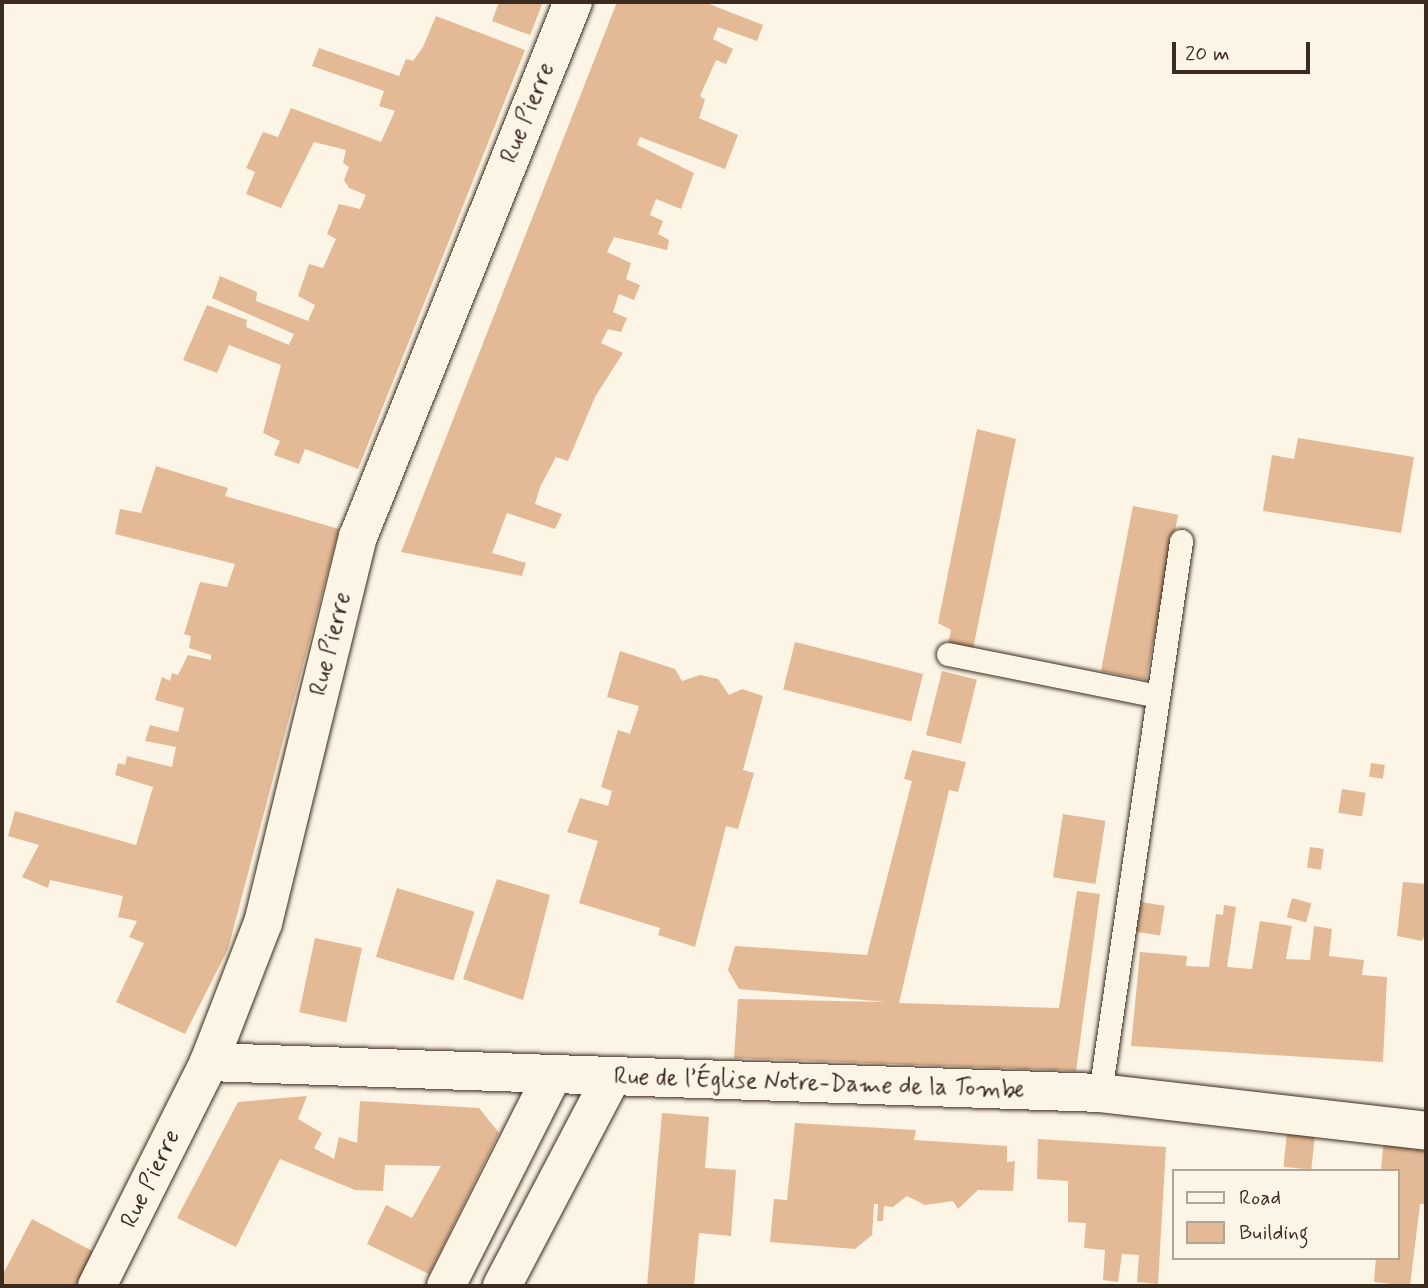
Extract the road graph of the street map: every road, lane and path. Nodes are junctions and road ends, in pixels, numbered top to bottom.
1 (573, 2) edge
2 (1181, 541) dead end
3 (948, 654) dead end
4 (1158, 696) junction
5 (209, 1062) junction
6 (554, 1074) junction
7 (611, 1078) junction
8 (1100, 1093) junction
9 (1426, 1131) edge
10 (468, 1242) junction
11 (508, 1275) edge
12 (97, 1286) edge
13 (446, 1286) edge

1 - 5 street, Rue Pierre
2 - 4 lane
3 - 4 lane
4 - 8 lane
5 - 6 street, Rue de l’Église Notre-Dame de la Tombe
5 - 12 street, Rue Pierre
6 - 7 street, Rue de l’Église Notre-Dame de la Tombe
6 - 10 street
7 - 8 street, Rue de l’Église Notre-Dame de la Tombe
7 - 11 street
8 - 9 street, Rue de l’Église Notre-Dame de la Tombe
10 - 11 street
10 - 13 street

